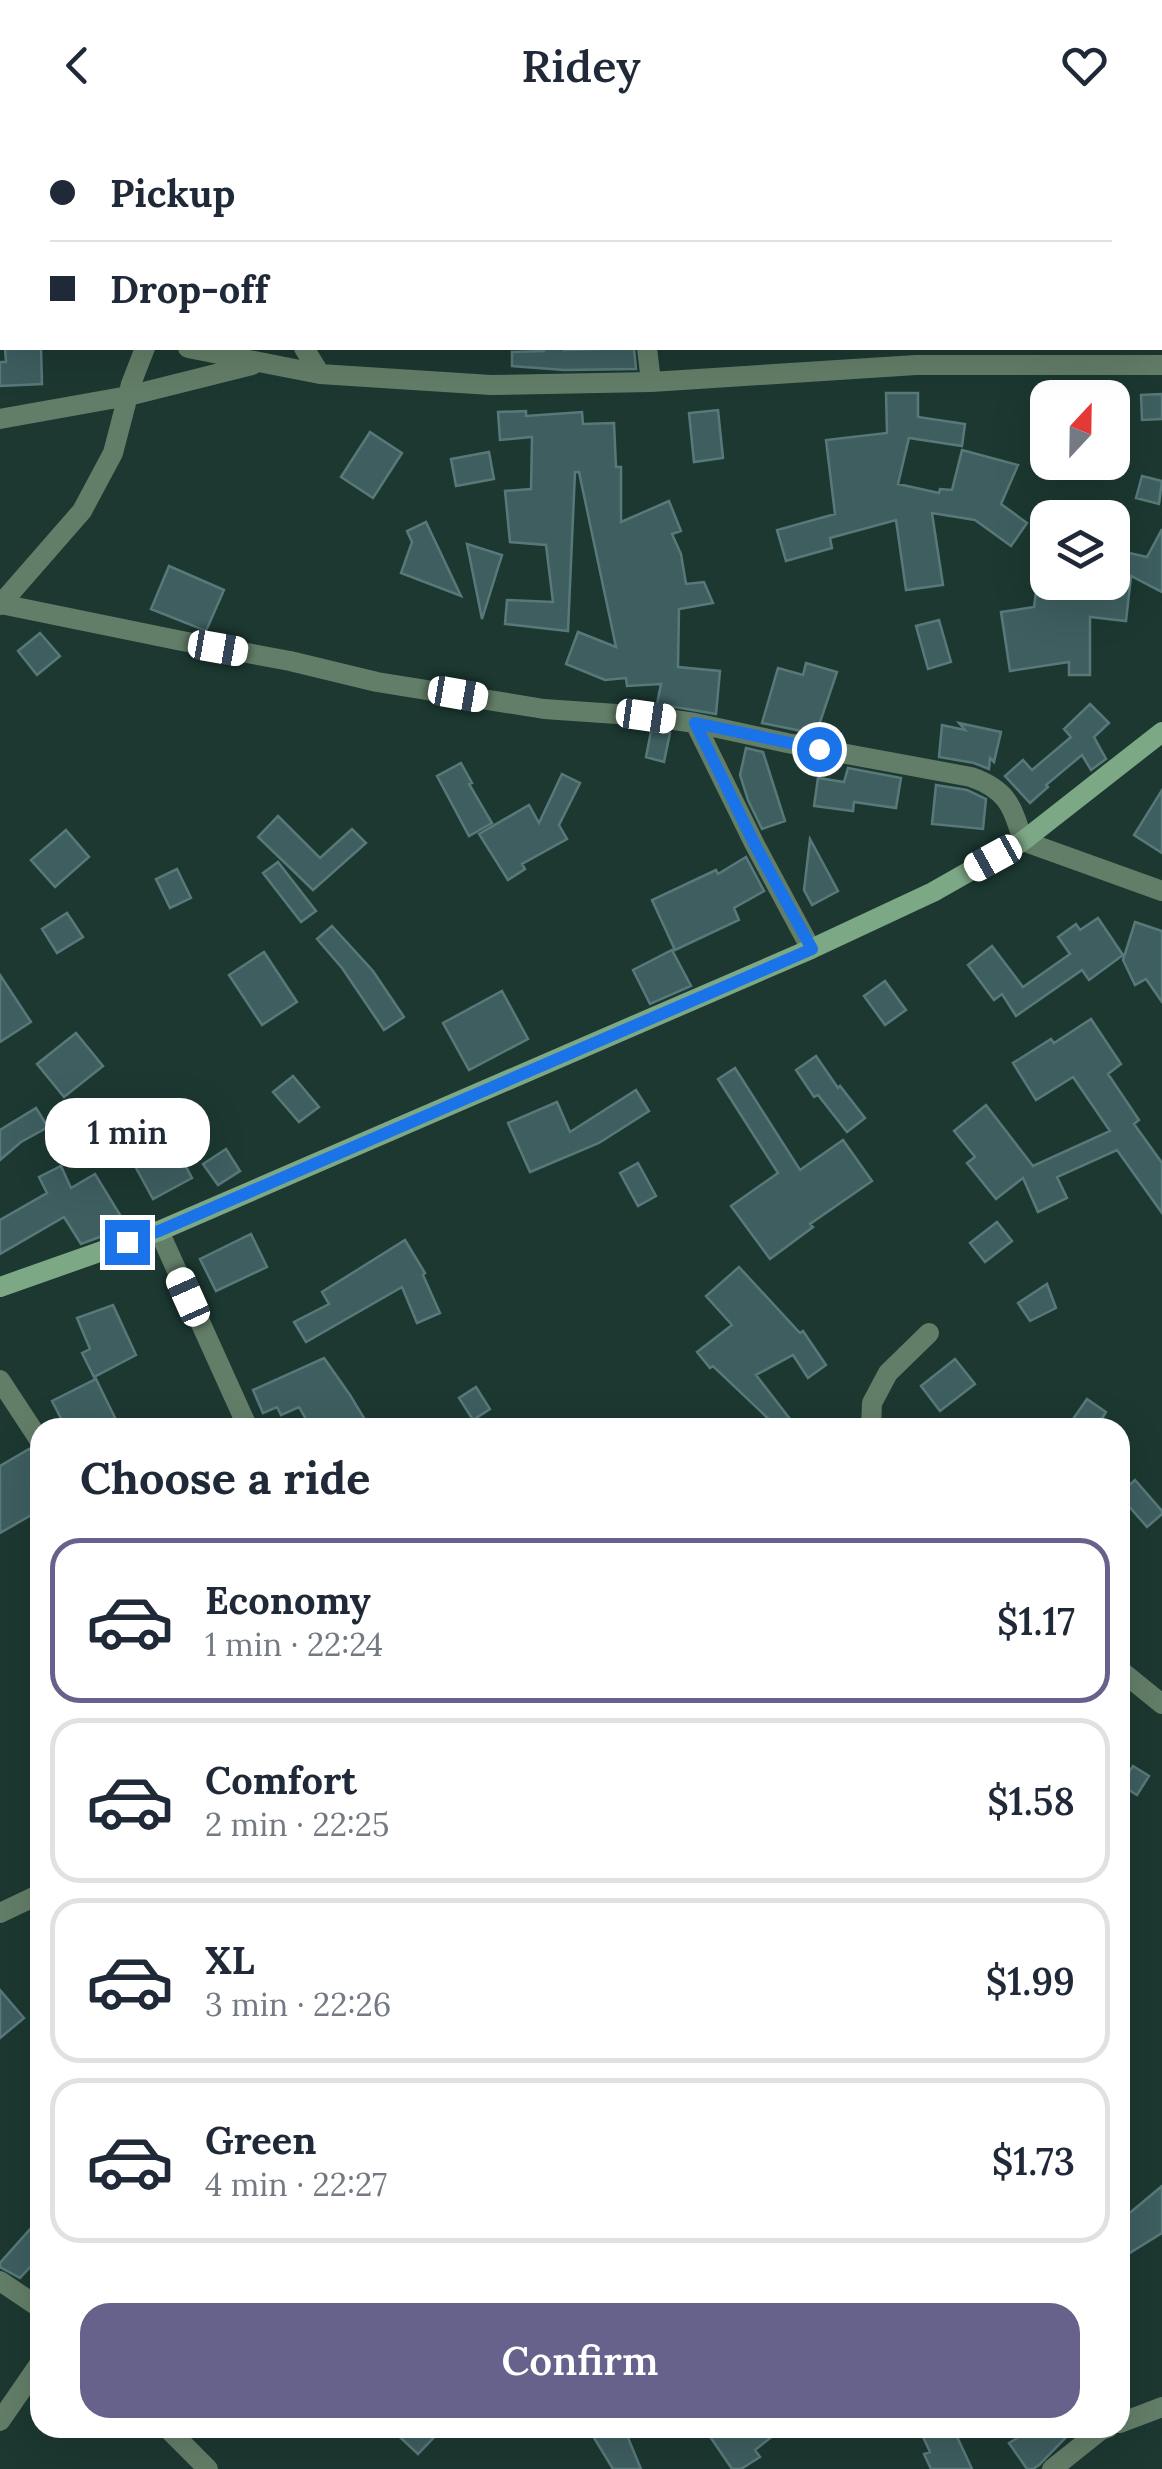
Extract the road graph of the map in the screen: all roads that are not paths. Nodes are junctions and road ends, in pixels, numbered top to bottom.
1 (144, 350) edge
2 (198, 350) edge
3 (305, 350) edge
4 (647, 350) edge
5 (260, 362) junction
6 (1162, 365) edge
7 (320, 374) junction
8 (651, 382) junction
9 (128, 396) junction
10 (0, 419) edge
11 (0, 604) edge
12 (695, 723) junction
13 (1162, 732) edge
14 (1023, 841) junction
15 (1162, 891) edge
16 (812, 949) junction
17 (159, 1231) junction
18 (0, 1287) edge
19 (930, 1334) dead end
20 (0, 1380) edge
21 (243, 1418) edge
22 (871, 1418) edge
23 (30, 1426) edge
24 (1130, 1678) edge
25 (1162, 1704) edge
26 (30, 1899) edge
27 (0, 1913) edge
28 (0, 2281) edge
29 (30, 2301) edge
30 (30, 2377) edge
31 (1162, 2407) edge
32 (1130, 2418) edge
33 (0, 2420) edge
34 (177, 2438) edge
35 (1090, 2438) edge
36 (208, 2469) edge
37 (1052, 2469) edge

1 - 9 street
2 - 5 street
3 - 7 street
4 - 8 street
5 - 7 street
5 - 9 street
6 - 8 street
7 - 8 street
9 - 10 street
9 - 11 street
11 - 12 street
12 - 14 street
12 - 16 street
13 - 14 street
14 - 15 street
14 - 16 street
16 - 17 street
17 - 18 street
17 - 21 street
19 - 22 street
20 - 23 street
24 - 25 street
26 - 27 street
28 - 29 street
30 - 33 street
31 - 32 street
34 - 36 street
35 - 37 street

